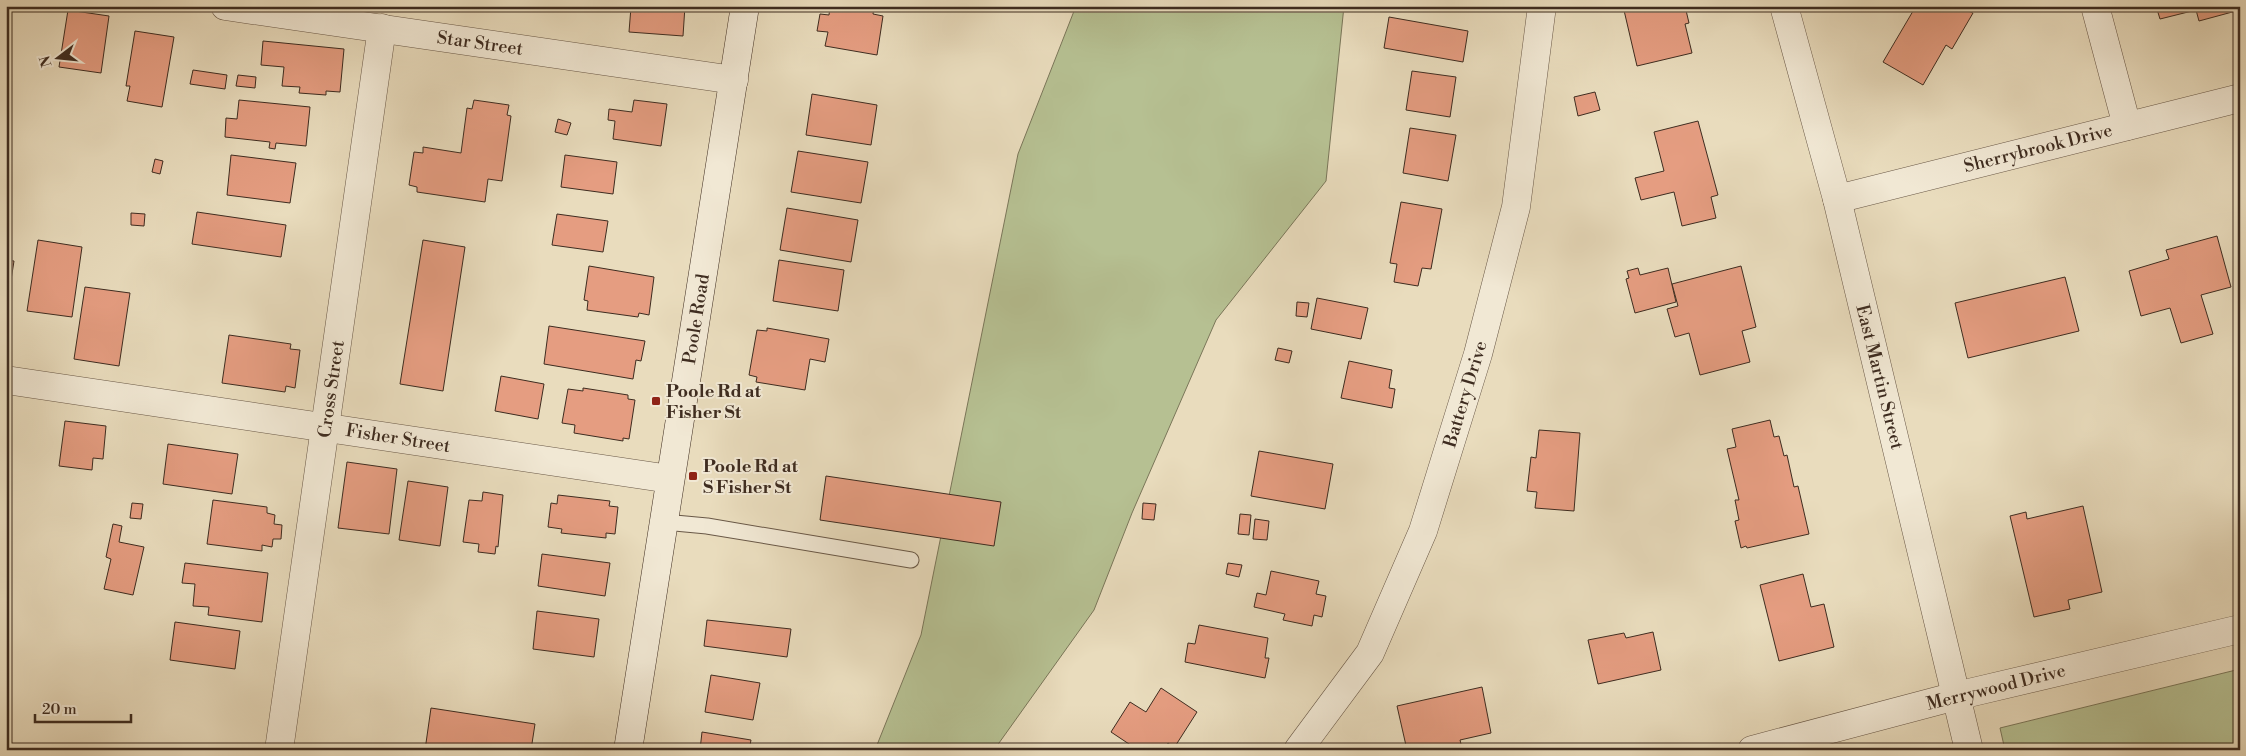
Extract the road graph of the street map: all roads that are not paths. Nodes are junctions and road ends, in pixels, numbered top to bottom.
1 (226, 6) edge
2 (745, 6) edge
3 (1542, 6) edge
4 (1784, 6) edge
5 (2095, 6) edge
6 (382, 28) junction
7 (734, 80) junction
8 (2240, 98) edge
9 (2127, 126) junction
10 (1837, 199) junction
11 (6, 380) edge
12 (326, 427) junction
13 (670, 479) junction
14 (664, 522) junction
15 (911, 560) dead end
16 (2240, 629) edge
17 (1956, 696) junction
18 (279, 750) edge
19 (628, 750) edge
20 (1298, 750) edge
21 (1752, 750) edge
22 (1969, 750) edge

1 - 6 street, Star Street
2 - 7 street, Poole Road
3 - 20 street, Battery Drive
4 - 10 street, East Martin Street
5 - 9 street
6 - 7 street, Star Street
6 - 12 street, Cross Street
7 - 13 street, Poole Road
8 - 9 street, Sherrybrook Drive
9 - 10 street, Sherrybrook Drive
10 - 17 street, East Martin Street
11 - 12 street, Fisher Street
12 - 13 street, Fisher Street
12 - 18 street, Cross Street
13 - 14 street, Poole Road
14 - 15 lane
14 - 19 street, Poole Road
16 - 17 street, Merrywood Drive
17 - 21 street, Merrywood Drive
17 - 22 street, East Martin Street

